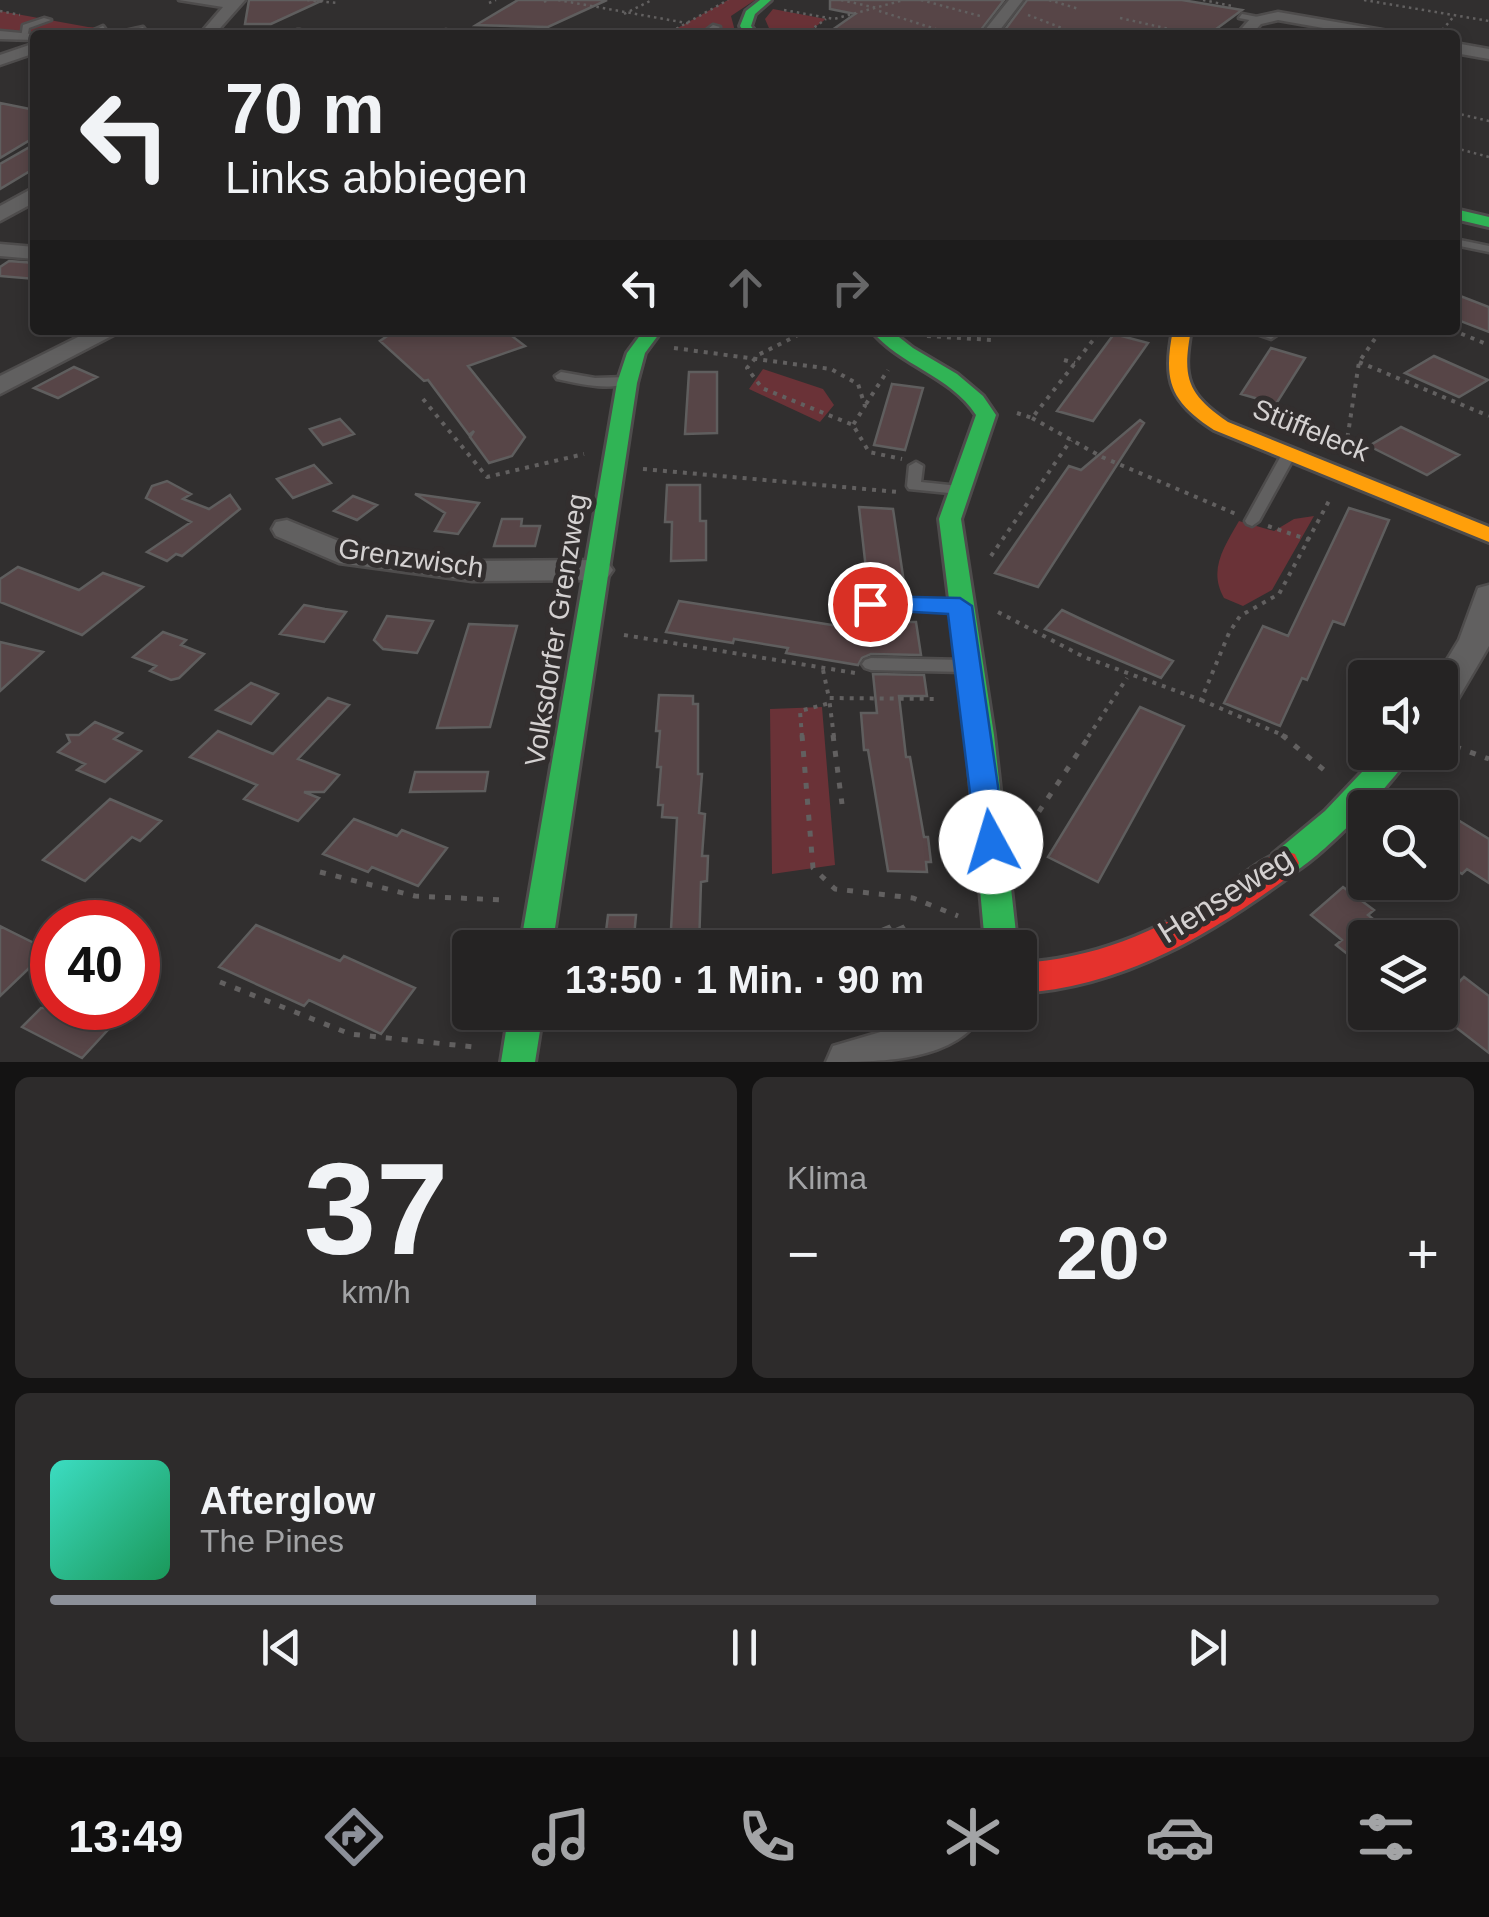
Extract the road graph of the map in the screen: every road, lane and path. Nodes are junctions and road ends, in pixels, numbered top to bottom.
1 (186, 0) edge
2 (308, 0) edge
3 (496, 0) edge
4 (652, 0) edge
5 (728, 0) edge
6 (841, 0) edge
7 (904, 0) edge
8 (921, 0) edge
9 (1050, 0) edge
10 (1364, 0) edge
11 (566, 1) edge
12 (234, 2) edge
13 (559, 2) edge
14 (581, 2) edge
15 (489, 3) dead end
16 (337, 4) dead end
17 (1013, 4) edge
18 (749, 5) edge
19 (705, 6) dead end
20 (715, 7) junction
21 (881, 9) junction
22 (1079, 9) dead end
23 (696, 10) dead end
24 (875, 10) junction
25 (706, 12) junction
26 (624, 14) junction
27 (688, 15) dead end
28 (1454, 15) junction
29 (1242, 16) dead end
30 (697, 17) junction
31 (1120, 18) dead end
32 (826, 19) junction
33 (47, 20) dead end
34 (1260, 20) junction
35 (1489, 21) edge
36 (999, 22) junction
37 (684, 24) junction
38 (716, 27) joint
39 (103, 28) dead end
40 (143, 29) dead end
41 (98, 30) edge
42 (139, 30) edge
43 (210, 30) edge
44 (674, 30) edge
45 (712, 30) edge
46 (748, 30) edge
47 (811, 30) edge
48 (939, 30) edge
49 (992, 30) edge
50 (1068, 30) edge
51 (1174, 30) edge
52 (1249, 30) edge
53 (1359, 30) edge
54 (1442, 30) edge
55 (0, 36) edge
56 (30, 38) edge
57 (30, 40) edge
58 (30, 41) edge
59 (1460, 49) edge
60 (1489, 54) edge
61 (0, 60) edge
62 (1460, 114) edge
63 (1489, 121) edge
64 (1460, 149) edge
65 (1489, 157) edge
66 (30, 195) edge
67 (0, 215) edge
68 (1460, 215) edge
69 (1489, 222) edge
70 (1460, 243) edge
71 (1489, 249) edge
72 (0, 250) edge
73 (30, 253) edge
74 (1460, 333) edge
75 (101, 335) edge
76 (799, 335) edge
77 (884, 335) edge
78 (918, 335) edge
79 (1097, 335) edge
80 (1181, 335) edge
81 (1268, 335) edge
82 (1378, 335) edge
83 (649, 336) edge
84 (1271, 336) dead end
85 (942, 337) joint
86 (991, 340) dead end
87 (1489, 345) edge
88 (914, 357) junction
89 (1064, 360) dead end
90 (753, 361) junction
91 (1359, 362) junction
92 (1075, 363) junction
93 (561, 376) dead end
94 (627, 381) junction
95 (0, 386) edge
96 (423, 399) dead end
97 (865, 406) junction
98 (983, 406) junction
99 (1489, 416) edge
100 (1032, 418) junction
101 (853, 425) junction
102 (1071, 440) junction
103 (1289, 454) junction
104 (615, 457) junction
105 (910, 463) joint
106 (1342, 476) junction
107 (959, 490) junction
108 (902, 492) dead end
109 (1252, 521) junction
110 (288, 529) dead end
111 (1489, 534) edge
112 (1309, 540) junction
113 (597, 570) junction
114 (956, 576) junction
115 (1489, 595) edge
116 (870, 604) dead end
117 (960, 606) junction
118 (1009, 616) dead end
119 (584, 634) junction
120 (871, 664) joint
121 (968, 666) junction
122 (824, 670) junction
123 (1458, 670) edge
124 (1127, 678) junction
125 (829, 700) junction
126 (974, 700) junction
127 (1201, 700) junction
128 (1458, 747) edge
129 (1489, 758) edge
130 (1383, 770) edge
131 (1366, 790) edge
132 (1348, 791) edge
133 (842, 804) dead end
134 (1348, 808) edge
135 (1028, 828) dead end
136 (320, 872) dead end
137 (542, 903) junction
138 (538, 930) edge
139 (979, 930) edge
140 (998, 930) edge
141 (1037, 981) edge
142 (220, 982) dead end
143 (523, 1030) edge
144 (938, 1030) edge
145 (519, 1056) edge
146 (849, 1062) edge

1 - 12 street
2 - 16 path
3 - 15 path
4 - 26 path
5 - 20 path
6 - 21 path
7 - 21 path
8 - 36 path
9 - 22 path
10 - 28 path
11 - 13 path
11 - 14 path
12 - 43 street
14 - 26 path
17 - 36 street
17 - 50 path
18 - 20 path
18 - 32 path
18 - 46 street
19 - 20 path
20 - 25 path
21 - 24 path
23 - 25 path
24 - 32 path
24 - 48 path
25 - 30 path
26 - 37 path
27 - 30 path
28 - 35 path
28 - 54 path
29 - 34 lane
30 - 37 path
31 - 51 path
32 - 47 path
33 - 56 lane
34 - 52 street
34 - 53 street
36 - 49 street
37 - 38 path
37 - 44 path
38 - 45 lane
39 - 41 lane
40 - 42 lane
55 - 57 street
58 - 61 street
59 - 60 street
62 - 63 path
64 - 65 path
66 - 67 street
68 - 69 street
70 - 71 lane
72 - 73 street
74 - 87 path
75 - 95 street
76 - 90 path
77 - 88 street
78 - 85 path
79 - 92 path
80 - 103 street, Stüffeleck
81 - 84 lane
82 - 91 path
83 - 90 path
83 - 94 street, Volksdorfer Grenzweg
85 - 86 path
88 - 97 path
88 - 98 street
89 - 92 path
90 - 97 path
90 - 101 path
91 - 99 path
91 - 106 path
92 - 100 path
93 - 94 lane
94 - 104 street, Volksdorfer Grenzweg
96 - 104 path
97 - 101 path
98 - 100 path
98 - 107 street
100 - 102 path
101 - 105 path
102 - 109 path
102 - 114 path
103 - 106 street, Stüffeleck
103 - 109 lane
104 - 108 path
104 - 113 street, Volksdorfer Grenzweg
105 - 107 lane
106 - 111 street, Stüffeleck
106 - 112 path
107 - 114 street
109 - 112 path
110 - 113 street, Grenzwisch
112 - 127 path
113 - 119 street, Volksdorfer Grenzweg
114 - 117 street
115 - 123 street
116 - 117 lane
117 - 121 street
118 - 124 path
119 - 122 path
119 - 137 street, Volksdorfer Grenzweg
120 - 121 lane
120 - 122 path
121 - 126 street
122 - 125 path
124 - 127 path
124 - 135 path
125 - 126 path
125 - 133 path
125 - 139 path
126 - 140 street
127 - 132 path
128 - 129 path
130 - 131 street, Henseweg
134 - 141 street, Henseweg
136 - 137 path
137 - 138 street, Volksdorfer Grenzweg
142 - 145 path
143 - 145 street
144 - 146 street

